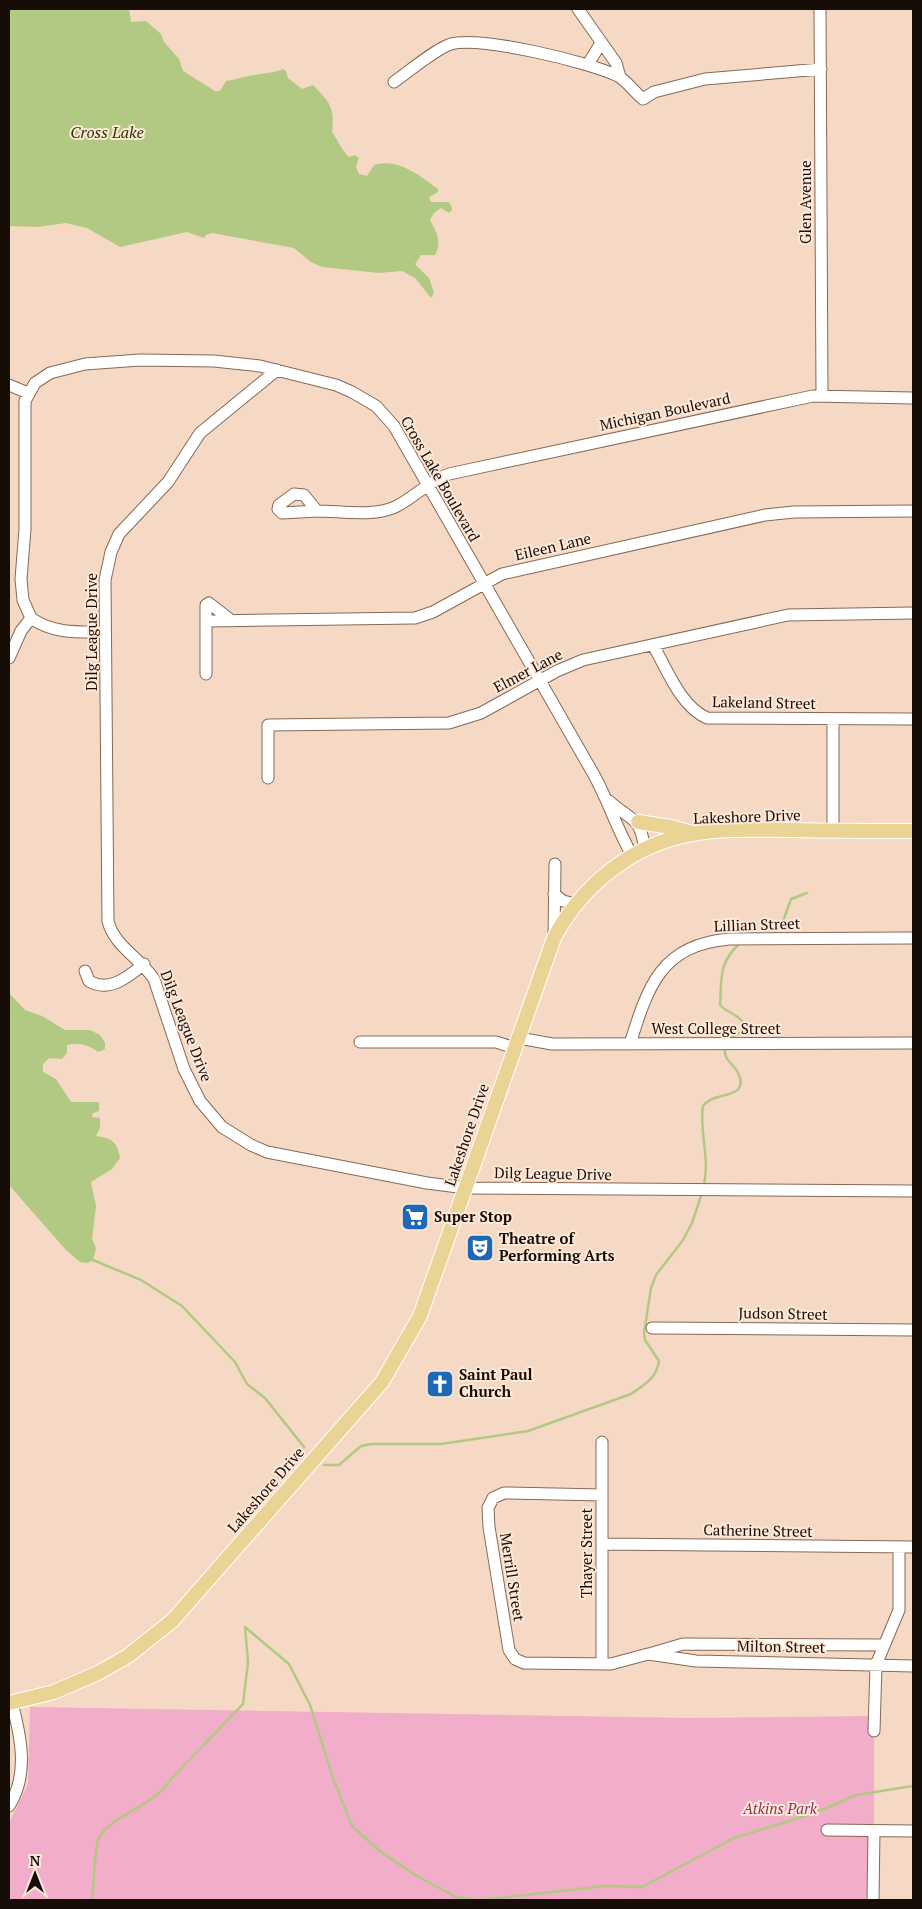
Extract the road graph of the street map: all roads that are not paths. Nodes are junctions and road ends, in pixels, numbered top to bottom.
1 (578, 9) edge
2 (820, 9) edge
3 (601, 43) junction
4 (588, 64) junction
5 (820, 69) junction
6 (620, 77) junction
7 (394, 82) dead end
8 (277, 370) junction
9 (9, 385) edge
10 (28, 392) junction
11 (822, 395) junction
12 (913, 398) edge
13 (427, 484) junction
14 (317, 511) dead end
15 (913, 511) edge
16 (484, 583) junction
17 (913, 613) edge
18 (31, 618) junction
19 (206, 621) junction
20 (232, 621) junction
21 (105, 632) junction
22 (653, 644) junction
23 (9, 658) edge
24 (206, 674) dead end
25 (539, 681) junction
26 (833, 719) junction
27 (913, 719) edge
28 (268, 778) dead end
29 (608, 800) junction
30 (633, 819) junction
31 (618, 831) junction
32 (833, 831) junction
33 (913, 831) edge
34 (693, 834) junction
35 (645, 850) junction
36 (632, 857) junction
37 (555, 864) dead end
38 (554, 894) junction
39 (576, 904) junction
40 (554, 938) junction
41 (913, 938) edge
42 (144, 964) junction
43 (85, 971) dead end
44 (360, 1042) dead end
45 (517, 1043) junction
46 (913, 1043) edge
47 (630, 1044) junction
48 (466, 1188) junction
49 (913, 1191) edge
50 (652, 1328) dead end
51 (913, 1330) edge
52 (602, 1442) dead end
53 (602, 1495) junction
54 (602, 1544) junction
55 (899, 1547) junction
56 (913, 1547) edge
57 (884, 1644) junction
58 (509, 1650) joint
59 (648, 1654) junction
60 (602, 1664) junction
61 (876, 1665) junction
62 (913, 1666) edge
63 (10, 1703) edge
64 (874, 1732) dead end
65 (9, 1806) edge
66 (827, 1830) dead end
67 (874, 1831) junction
68 (913, 1831) edge
69 (874, 1900) edge

1 - 3 street
2 - 5 street, Glen Avenue
3 - 4 street
3 - 6 street
4 - 6 street
4 - 7 street
5 - 6 street
5 - 11 street, Glen Avenue
8 - 10 street, Cross Lake Boulevard
8 - 13 street, Cross Lake Boulevard
8 - 21 street, Dilg League Drive
9 - 10 street
10 - 18 street
11 - 12 street, Michigan Boulevard
11 - 13 street, Michigan Boulevard
13 - 14 street, Michigan Boulevard
13 - 16 street, Cross Lake Boulevard
15 - 16 street, Eileen Lane
16 - 20 street, Eileen Lane
16 - 25 street, Cross Lake Boulevard
17 - 22 street, Elmer Lane
18 - 21 street
18 - 23 street
19 - 20 street, Eileen Lane
19 - 20 street
19 - 24 street
21 - 42 street, Dilg League Drive
22 - 25 street, Elmer Lane
22 - 26 street, Lakeland Street
25 - 28 street, Elmer Lane
25 - 29 street, Cross Lake Boulevard
26 - 27 street, Lakeland Street
26 - 32 street
29 - 30 street, Cross Lake Boulevard
29 - 31 street, Cross Lake Boulevard
30 - 31 street
30 - 34 main road
30 - 35 street
31 - 36 street, Cross Lake Boulevard
32 - 33 main road, Lakeshore Drive
32 - 34 main road, Lakeshore Drive
34 - 35 main road, Lakeshore Drive
35 - 36 main road, Lakeshore Drive
36 - 39 main road, Lakeshore Drive
37 - 38 street
38 - 39 street
38 - 40 street
39 - 40 main road, Lakeshore Drive
40 - 45 main road, Lakeshore Drive
41 - 47 street, Lillian Street
42 - 43 street
42 - 48 street, Dilg League Drive
44 - 45 street, West College Street
45 - 47 street, West College Street
45 - 48 main road, Lakeshore Drive
46 - 47 street, West College Street
48 - 49 street, Dilg League Drive
48 - 63 main road, Lakeshore Drive
50 - 51 street, Judson Street
52 - 53 street, Thayer Street
53 - 54 street, Thayer Street
53 - 58 street, Merrill Street
54 - 55 street, Catherine Street
54 - 60 street, Thayer Street
55 - 56 street, Catherine Street
55 - 57 street
57 - 59 street, Milton Street
57 - 61 street
58 - 60 street, Milton Street
59 - 60 street, Milton Street
59 - 61 street, Milton Street
61 - 62 street, Milton Street
61 - 64 street
63 - 65 street
66 - 67 street
67 - 68 street
67 - 69 street

